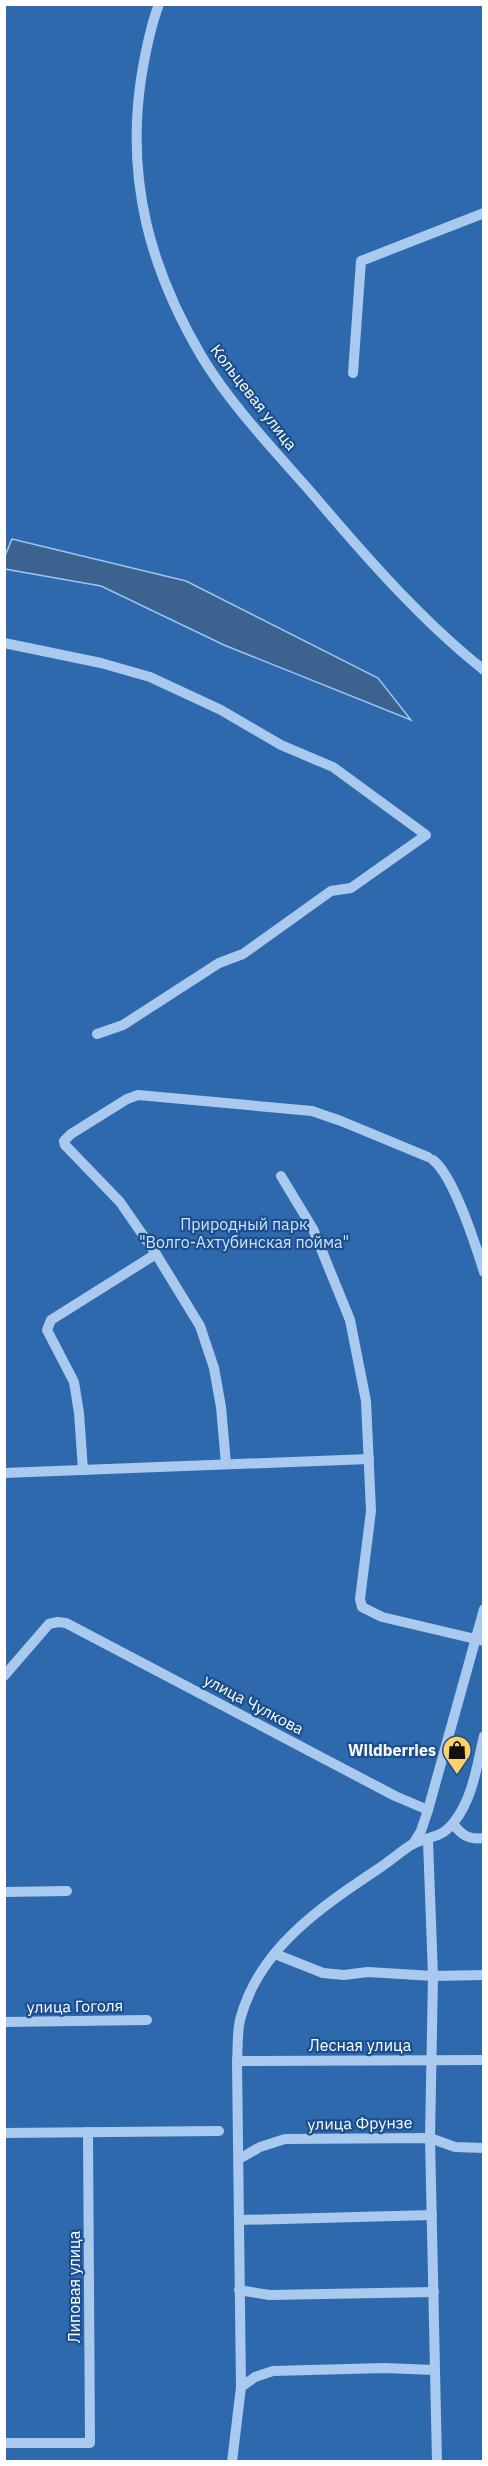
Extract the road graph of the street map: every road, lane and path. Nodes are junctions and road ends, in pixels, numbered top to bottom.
1 (159, 4) edge
2 (483, 213) edge
3 (353, 373) dead end
4 (4, 643) edge
5 (483, 670) edge
6 (97, 1034) dead end
7 (281, 1176) dead end
8 (156, 1254) junction
9 (483, 1272) edge
10 (369, 1459) junction
11 (226, 1464) junction
12 (83, 1470) junction
13 (4, 1473) edge
14 (483, 1609) edge
15 (479, 1640) edge
16 (4, 1676) edge
17 (483, 1736) edge
18 (428, 1809) junction
19 (453, 1824) junction
20 (483, 1838) edge
21 (428, 1840) junction
22 (413, 1844) junction
23 (67, 1891) dead end
24 (4, 1892) edge
25 (275, 1954) junction
26 (483, 1975) edge
27 (433, 1976) junction
28 (147, 2020) dead end
29 (4, 2022) edge
30 (432, 2060) junction
31 (483, 2060) edge
32 (237, 2061) junction
33 (219, 2131) dead end
34 (88, 2132) junction
35 (4, 2133) edge
36 (430, 2138) junction
37 (483, 2148) edge
38 (239, 2159) junction
39 (432, 2215) junction
40 (240, 2220) junction
41 (239, 2290) junction
42 (434, 2292) junction
43 (435, 2370) junction
44 (241, 2387) junction
45 (4, 2443) edge
46 (232, 2462) edge
47 (437, 2462) edge

1 - 5 street, Кольцевая улица
2 - 3 street
4 - 6 street
7 - 10 street
8 - 9 street
8 - 11 street
8 - 12 street
10 - 11 street
10 - 15 street
11 - 12 street
12 - 13 street
14 - 15 street
15 - 18 street
16 - 18 street, улица Чулкова
17 - 19 street
18 - 22 street
19 - 20 street
19 - 21 street
21 - 22 street
21 - 27 street
22 - 25 street
23 - 24 street
25 - 27 street
25 - 32 street
26 - 27 street
27 - 30 street
28 - 29 street, улица Гоголя
30 - 31 street, Лесная улица
30 - 32 street, Лесная улица
30 - 36 street
32 - 38 street
33 - 34 street
34 - 35 street
34 - 45 street, Липовая улица
36 - 37 street, улица Фрунзе
36 - 38 street, улица Фрунзе
36 - 39 street
38 - 40 street
39 - 40 street
39 - 42 street
40 - 41 street
41 - 42 street
41 - 44 street
42 - 43 street
43 - 44 street
43 - 47 street
44 - 46 street

